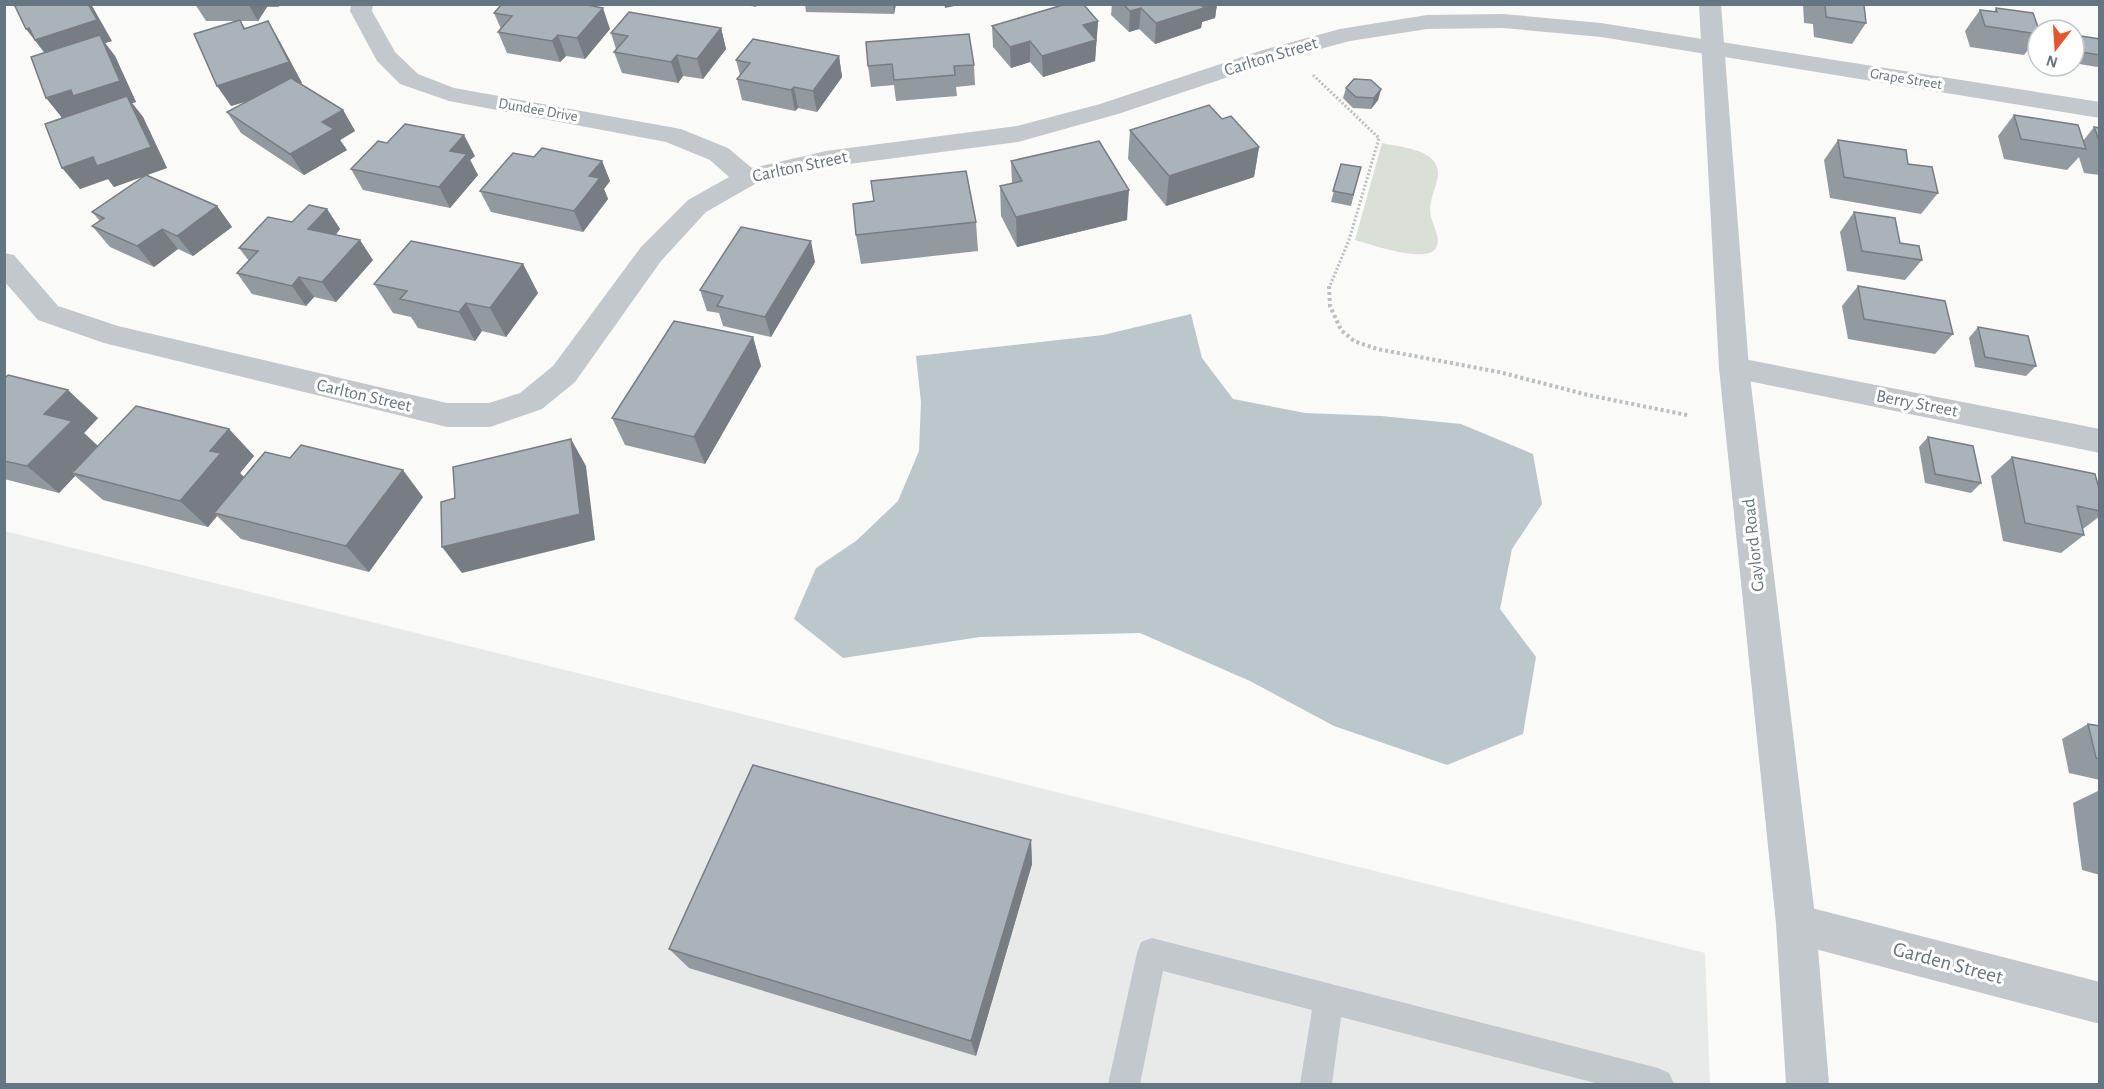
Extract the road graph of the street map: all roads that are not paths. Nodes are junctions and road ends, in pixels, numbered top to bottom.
1 (362, 4) edge
2 (1710, 4) edge
3 (1713, 48) junction
4 (2100, 110) edge
5 (747, 178) junction
6 (4, 262) edge
7 (1734, 368) junction
8 (2100, 441) edge
9 (1796, 924) junction
10 (1329, 998) junction
11 (2100, 1003) edge
12 (1124, 1084) edge
13 (1316, 1084) edge
14 (1658, 1084) edge
15 (1808, 1084) edge

1 - 5 street, Dundee Drive
2 - 3 street, Gaylord Road
3 - 4 street, Grape Street
3 - 5 street, Carlton Street
3 - 7 street, Gaylord Road
5 - 6 street, Carlton Street
7 - 8 street, Berry Street
7 - 9 street, Gaylord Road
9 - 11 street, Garden Street
9 - 15 street, Gaylord Road
10 - 12 lane
10 - 13 lane
10 - 14 lane

